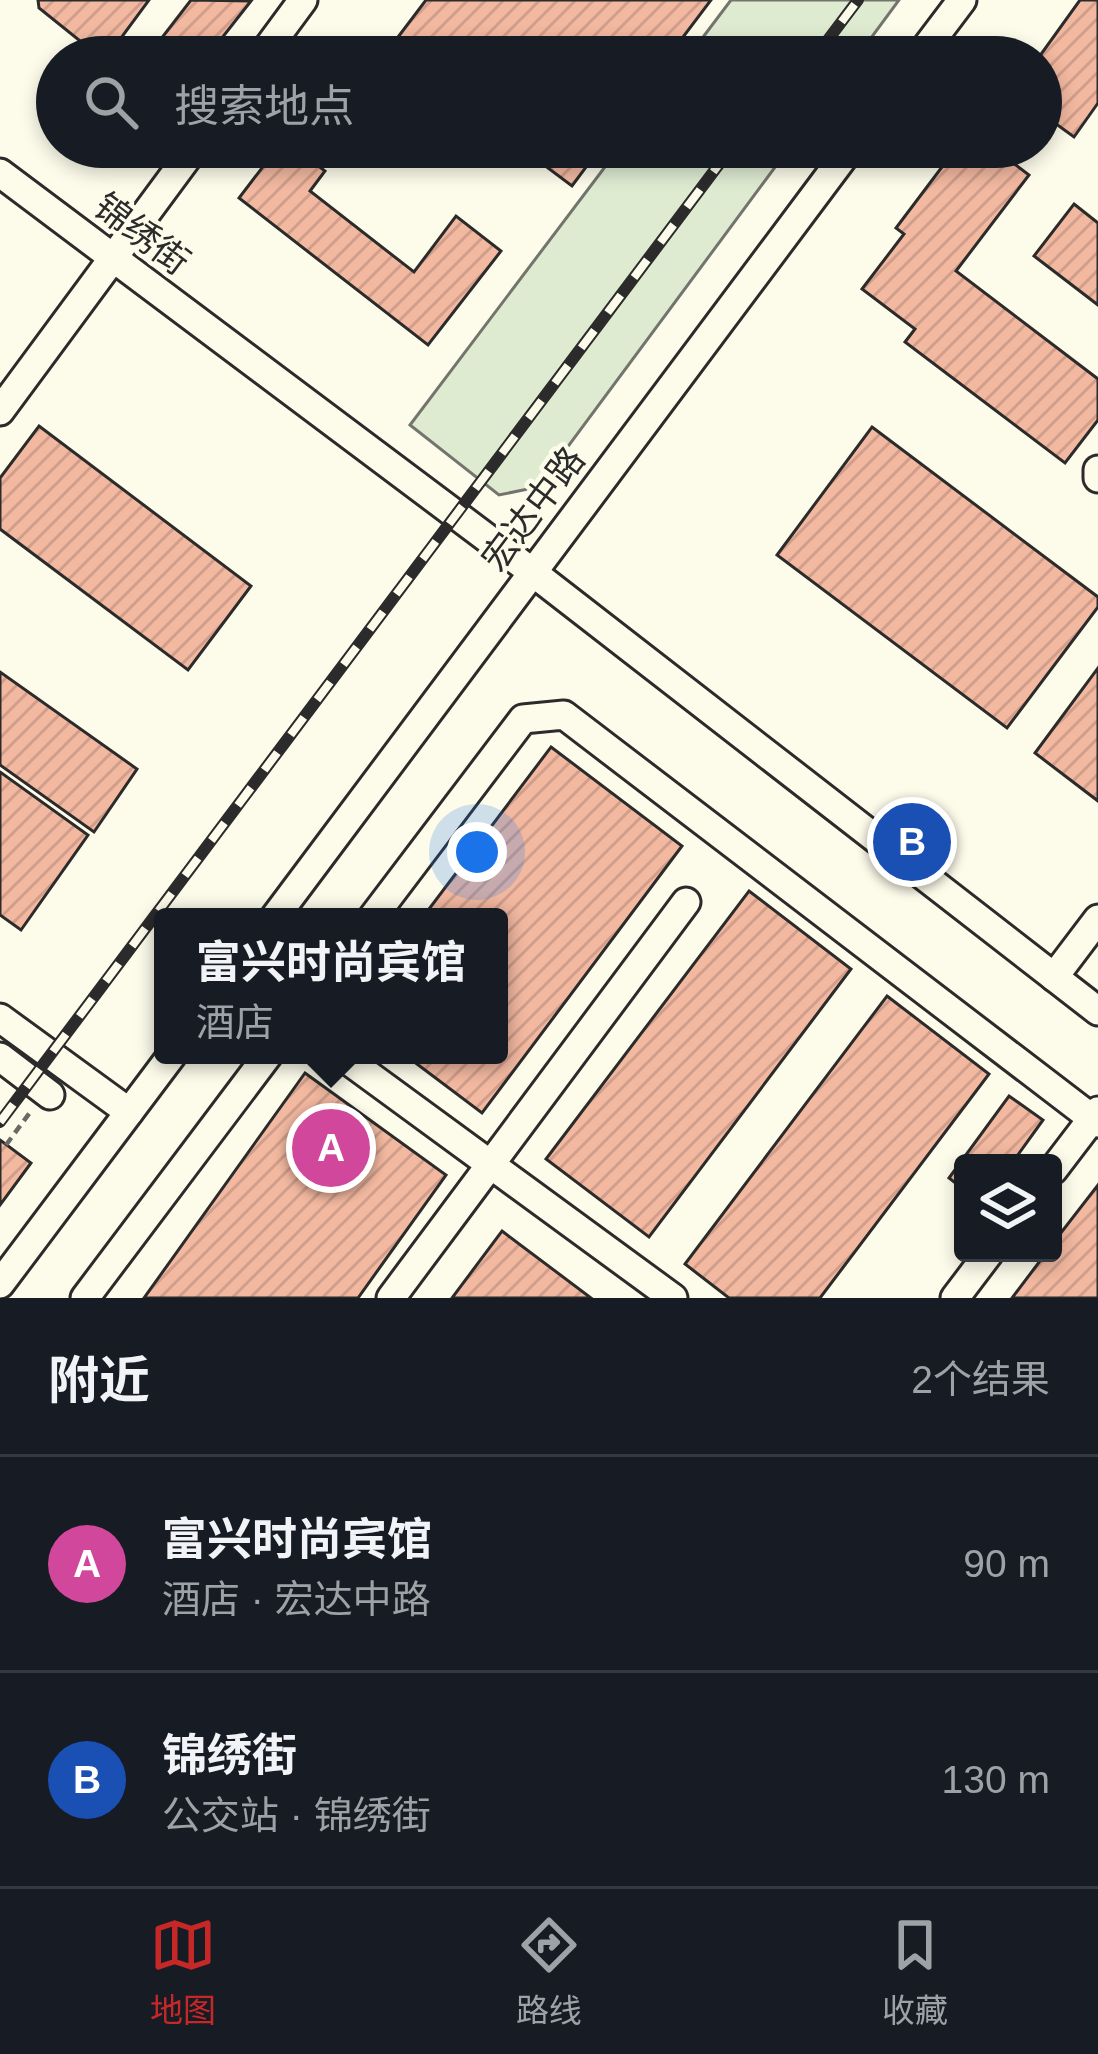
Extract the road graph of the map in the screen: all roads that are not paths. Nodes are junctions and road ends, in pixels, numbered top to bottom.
1 (303, 0) edge
2 (962, 0) edge
3 (276, 36) edge
4 (935, 36) edge
5 (180, 168) edge
6 (835, 168) edge
7 (0, 173) edge
8 (114, 258) junction
9 (0, 411) edge
10 (532, 571) junction
11 (686, 902) dead end
12 (282, 908) edge
13 (380, 908) edge
14 (1098, 919) edge
15 (1054, 977) junction
16 (1098, 1011) edge
17 (0, 1018) edge
18 (0, 1058) edge
19 (165, 1064) edge
20 (261, 1064) edge
21 (353, 1064) edge
22 (48, 1094) road end
23 (129, 1112) junction
24 (1096, 1117) edge
25 (1062, 1159) edge
26 (493, 1166) junction
27 (982, 1262) edge
28 (0, 1284) edge
29 (85, 1298) edge
30 (391, 1298) edge
31 (673, 1298) edge
32 (955, 1298) edge

1 - 3 street
2 - 4 street
5 - 8 street
6 - 10 street, 宏达中路
7 - 8 street, 锦绣街
8 - 9 street
8 - 10 street, 锦绣街
10 - 12 street, 宏达中路
10 - 15 street, 锦绣街
11 - 26 street
13 - 24 street
14 - 15 street
15 - 16 street, 锦绣街
17 - 23 street
18 - 22 street
19 - 23 street
20 - 29 street
21 - 26 street
23 - 28 street
24 - 25 street
26 - 30 street
26 - 31 street
27 - 32 street

